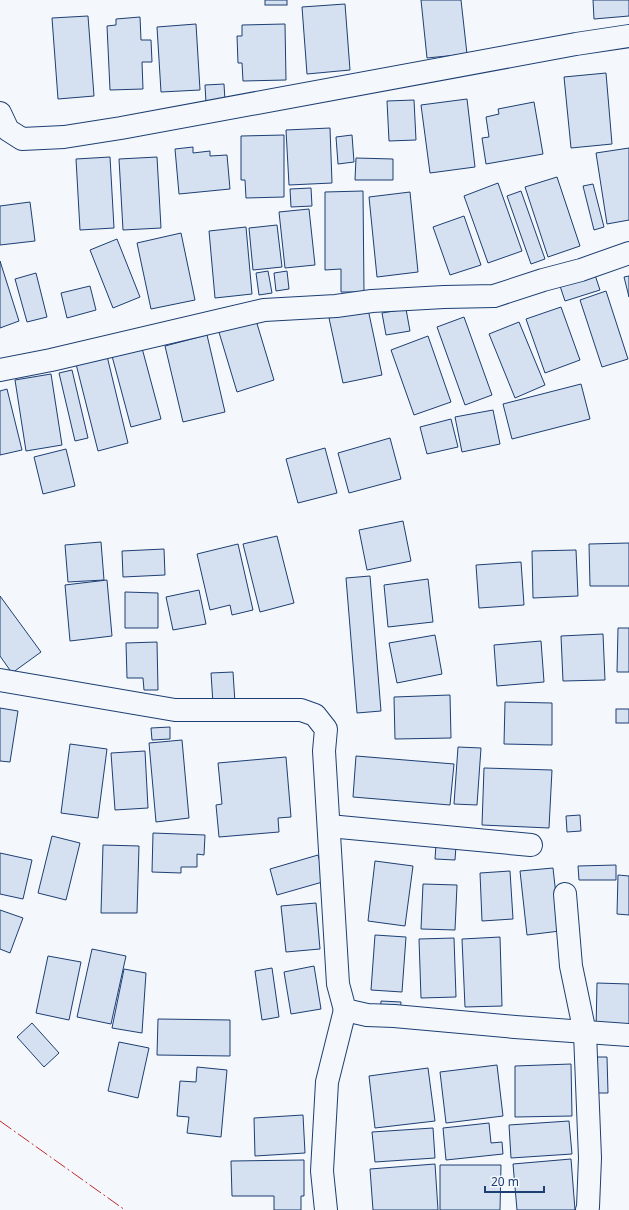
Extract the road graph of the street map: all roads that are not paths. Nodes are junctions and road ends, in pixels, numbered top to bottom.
1 (629, 36) edge
2 (3, 125) edge
3 (629, 253) edge
4 (0, 370) edge
5 (0, 680) edge
6 (329, 826) junction
7 (531, 845) dead end
8 (566, 894) dead end
9 (344, 1010) junction
10 (585, 1032) junction
11 (629, 1035) edge
12 (326, 1210) edge
13 (587, 1210) edge

1 - 2 street
3 - 4 street
5 - 6 street
6 - 7 street
6 - 9 street
8 - 10 street
9 - 10 street
9 - 12 street
10 - 11 street
10 - 13 street

